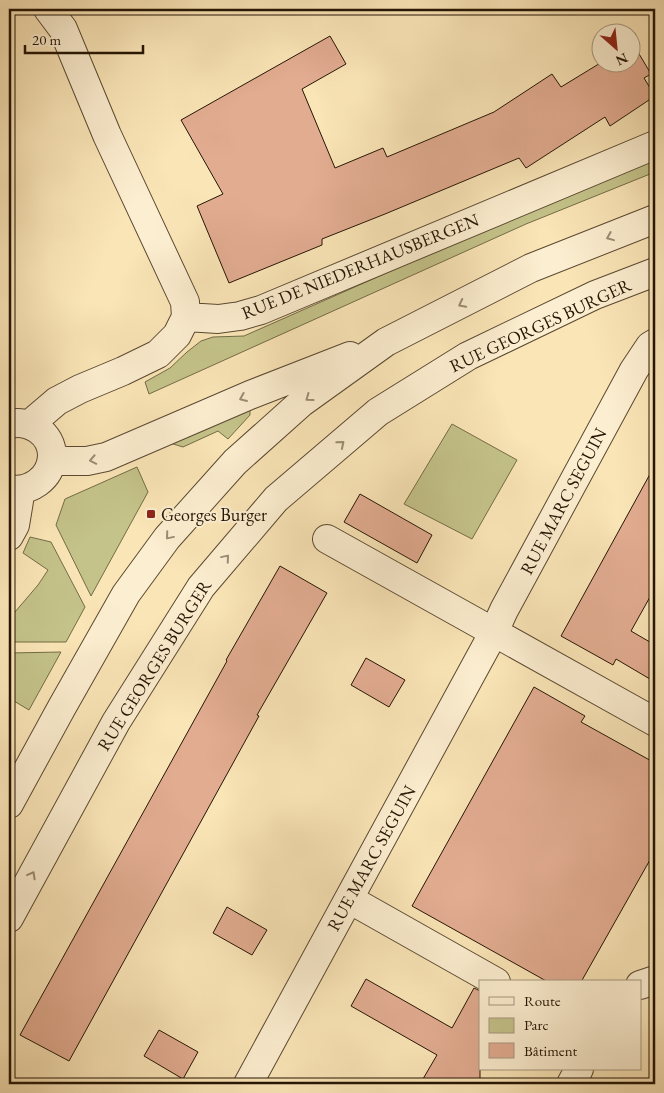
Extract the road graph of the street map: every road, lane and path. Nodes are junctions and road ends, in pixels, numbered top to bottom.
1 (52, 10) edge
2 (655, 145) edge
3 (655, 219) edge
4 (655, 272) edge
5 (186, 317) junction
6 (386, 342) junction
7 (655, 343) edge
8 (19, 424) edge
9 (52, 456) junction
10 (13, 490) edge
11 (9, 536) edge
12 (327, 539) dead end
13 (494, 632) junction
14 (655, 722) edge
15 (9, 804) edge
16 (348, 899) junction
17 (9, 918) edge
18 (492, 980) edge
19 (655, 980) edge
20 (642, 984) edge
21 (578, 1070) edge
22 (248, 1084) edge
23 (571, 1084) edge

1 - 5 street
2 - 5 street, RUE DE NIEDERHAUSBERGEN
3 -> 6 street
17 -> 4 street, RUE GEORGES BURGER
5 - 8 street
6 -> 9 street
6 -> 15 street
7 - 13 street, RUE MARC SEGUIN
8 - 9 street
9 - 10 street
10 - 11 street
12 - 13 street
13 - 14 street
13 - 16 street, RUE MARC SEGUIN
16 - 18 street
16 - 22 street, RUE MARC SEGUIN
19 - 20 street
21 - 23 street

